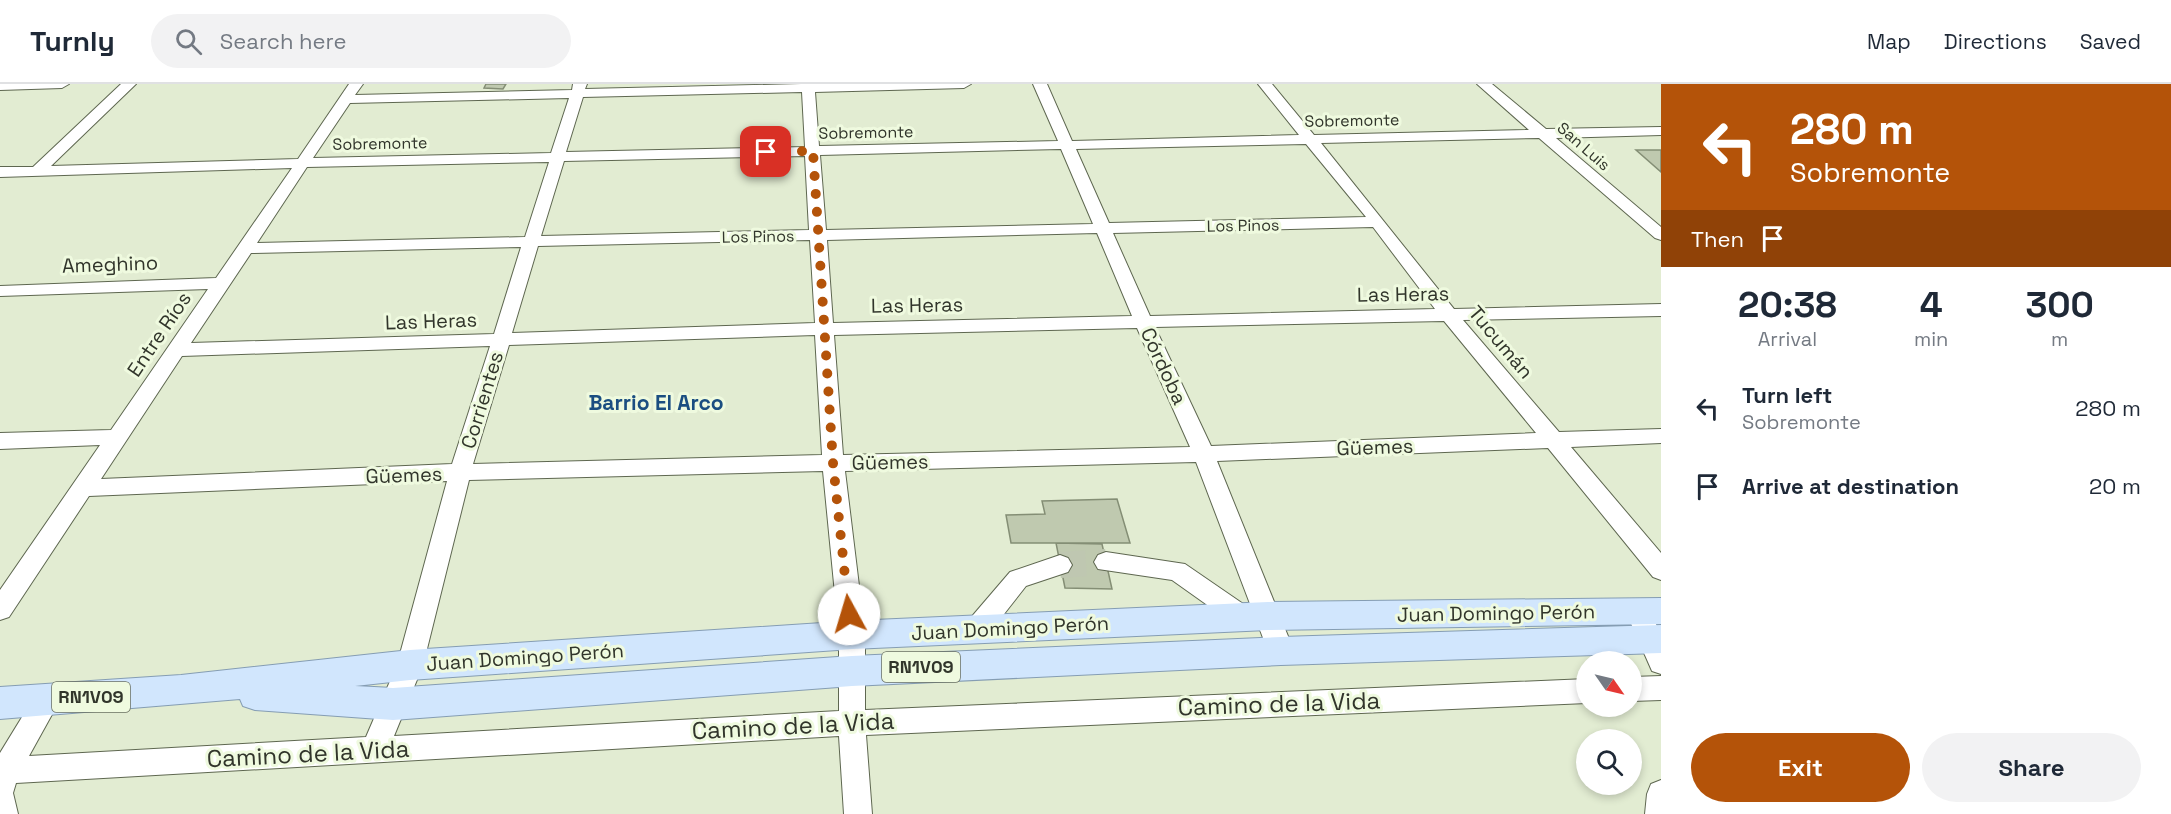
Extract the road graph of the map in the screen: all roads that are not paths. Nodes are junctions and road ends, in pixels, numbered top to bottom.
1 (62, 84) edge
2 (129, 84) edge
3 (964, 84) edge
4 (1040, 84) edge
5 (1265, 84) edge
6 (1484, 84) edge
7 (0, 86) edge
8 (809, 86) edge
9 (579, 89) edge
10 (351, 92) edge
11 (1661, 131) edge
12 (1543, 134) junction
13 (1310, 139) junction
14 (1067, 145) junction
15 (813, 151) junction
16 (558, 157) junction
17 (303, 163) junction
18 (38, 171) junction
19 (0, 172) edge
20 (1378, 222) junction
21 (1104, 228) junction
22 (818, 235) junction
23 (1661, 235) edge
24 (531, 241) junction
25 (245, 248) junction
26 (222, 283) junction
27 (0, 291) edge
28 (1661, 310) edge
29 (1449, 315) junction
30 (1144, 323) junction
31 (824, 329) junction
32 (500, 341) junction
33 (174, 350) junction
34 (1661, 436) edge
35 (117, 437) junction
36 (1554, 439) junction
37 (0, 441) edge
38 (1204, 454) junction
39 (833, 463) junction
40 (460, 472) junction
41 (82, 488) junction
42 (1106, 562) tunnel mouth
43 (1060, 565) tunnel mouth
44 (1661, 570) edge
45 (0, 610) edge
46 (1255, 616) junction
47 (977, 629) junction
48 (1654, 633) edge
49 (852, 635) junction
50 (1281, 651) junction
51 (410, 665) junction
52 (852, 670) junction
53 (1661, 688) edge
54 (1642, 689) edge
55 (182, 690) junction
56 (1576, 691) edge
57 (47, 700) junction
58 (0, 704) edge
59 (393, 704) junction
60 (852, 723) junction
61 (374, 750) junction
62 (1, 784) edge
63 (1661, 794) edge
64 (4, 814) edge
65 (858, 814) edge
66 (1659, 814) edge

1 - 7 street
2 - 18 street
3 - 8 street
4 - 14 street, Córdoba
5 - 13 street, Tucumán
6 - 12 street, San Luis
8 - 9 street
8 - 15 street
9 - 10 street
9 - 16 street, Corrientes
10 - 17 street, Entre Ríos
11 - 12 street, Sobremonte
12 - 13 street, Sobremonte
12 - 23 street, San Luis
13 - 14 street, Sobremonte
13 - 20 street, Tucumán
14 - 15 street, Sobremonte
14 - 21 street, Córdoba
15 - 16 street, Sobremonte
15 - 22 street
16 - 17 street, Sobremonte
16 - 24 street, Corrientes
17 - 18 street, Sobremonte
17 - 25 street, Entre Ríos
18 - 19 street, Sobremonte
20 - 21 street, Los Pinos
20 - 29 street, Tucumán
21 - 22 street, Los Pinos
21 - 30 street, Córdoba
22 - 24 street, Los Pinos
22 - 31 street
24 - 25 street, Los Pinos
24 - 32 street, Corrientes
25 - 26 street, Entre Ríos
26 - 27 street, Ameghino
26 - 33 street, Entre Ríos
28 - 29 street, Las Heras
29 - 30 street, Las Heras
29 - 36 street, Tucumán
30 - 31 street, Las Heras
30 - 38 street, Córdoba
31 - 32 street, Las Heras
31 - 39 street
32 - 33 street, Las Heras
32 - 40 street, Corrientes
33 - 35 street, Entre Ríos
34 - 36 street, Güemes
35 - 37 street
35 - 41 street, Entre Ríos
36 - 38 street, Güemes
36 - 44 street, Tucumán
38 - 39 street, Güemes
38 - 46 street, Córdoba
39 - 40 street, Güemes
39 - 49 street
40 - 41 street, Güemes
40 - 51 street, Corrientes
41 - 45 street, Entre Ríos
42 - 46 street
43 - 47 street
46 - 47 main road, Juan Domingo Perón / RN1V09
46 - 48 main road, Juan Domingo Perón / RN1V09
46 - 50 street, Córdoba
47 - 49 main road, Juan Domingo Perón / RN1V09
48 - 50 main road, Juan Domingo Perón / RN1V09
49 - 51 main road, Juan Domingo Perón / RN1V09
49 - 52 street
50 - 52 main road, Juan Domingo Perón / RN1V09
51 - 55 main road, Juan Domingo Perón / RN1V09
51 - 59 street, Corrientes
52 - 59 main road, Juan Domingo Perón / RN1V09
52 - 60 street
53 - 54 street
55 - 57 main road, Juan Domingo Perón / RN1V09
55 - 59 main road, Juan Domingo Perón / RN1V09
56 - 60 street, Camino de la Vida
57 - 58 main road, Juan Domingo Perón / RN1V09
57 - 62 street
59 - 61 street, Corrientes
60 - 61 street, Camino de la Vida
60 - 65 street
61 - 62 street, Camino de la Vida
62 - 64 street
63 - 66 street

